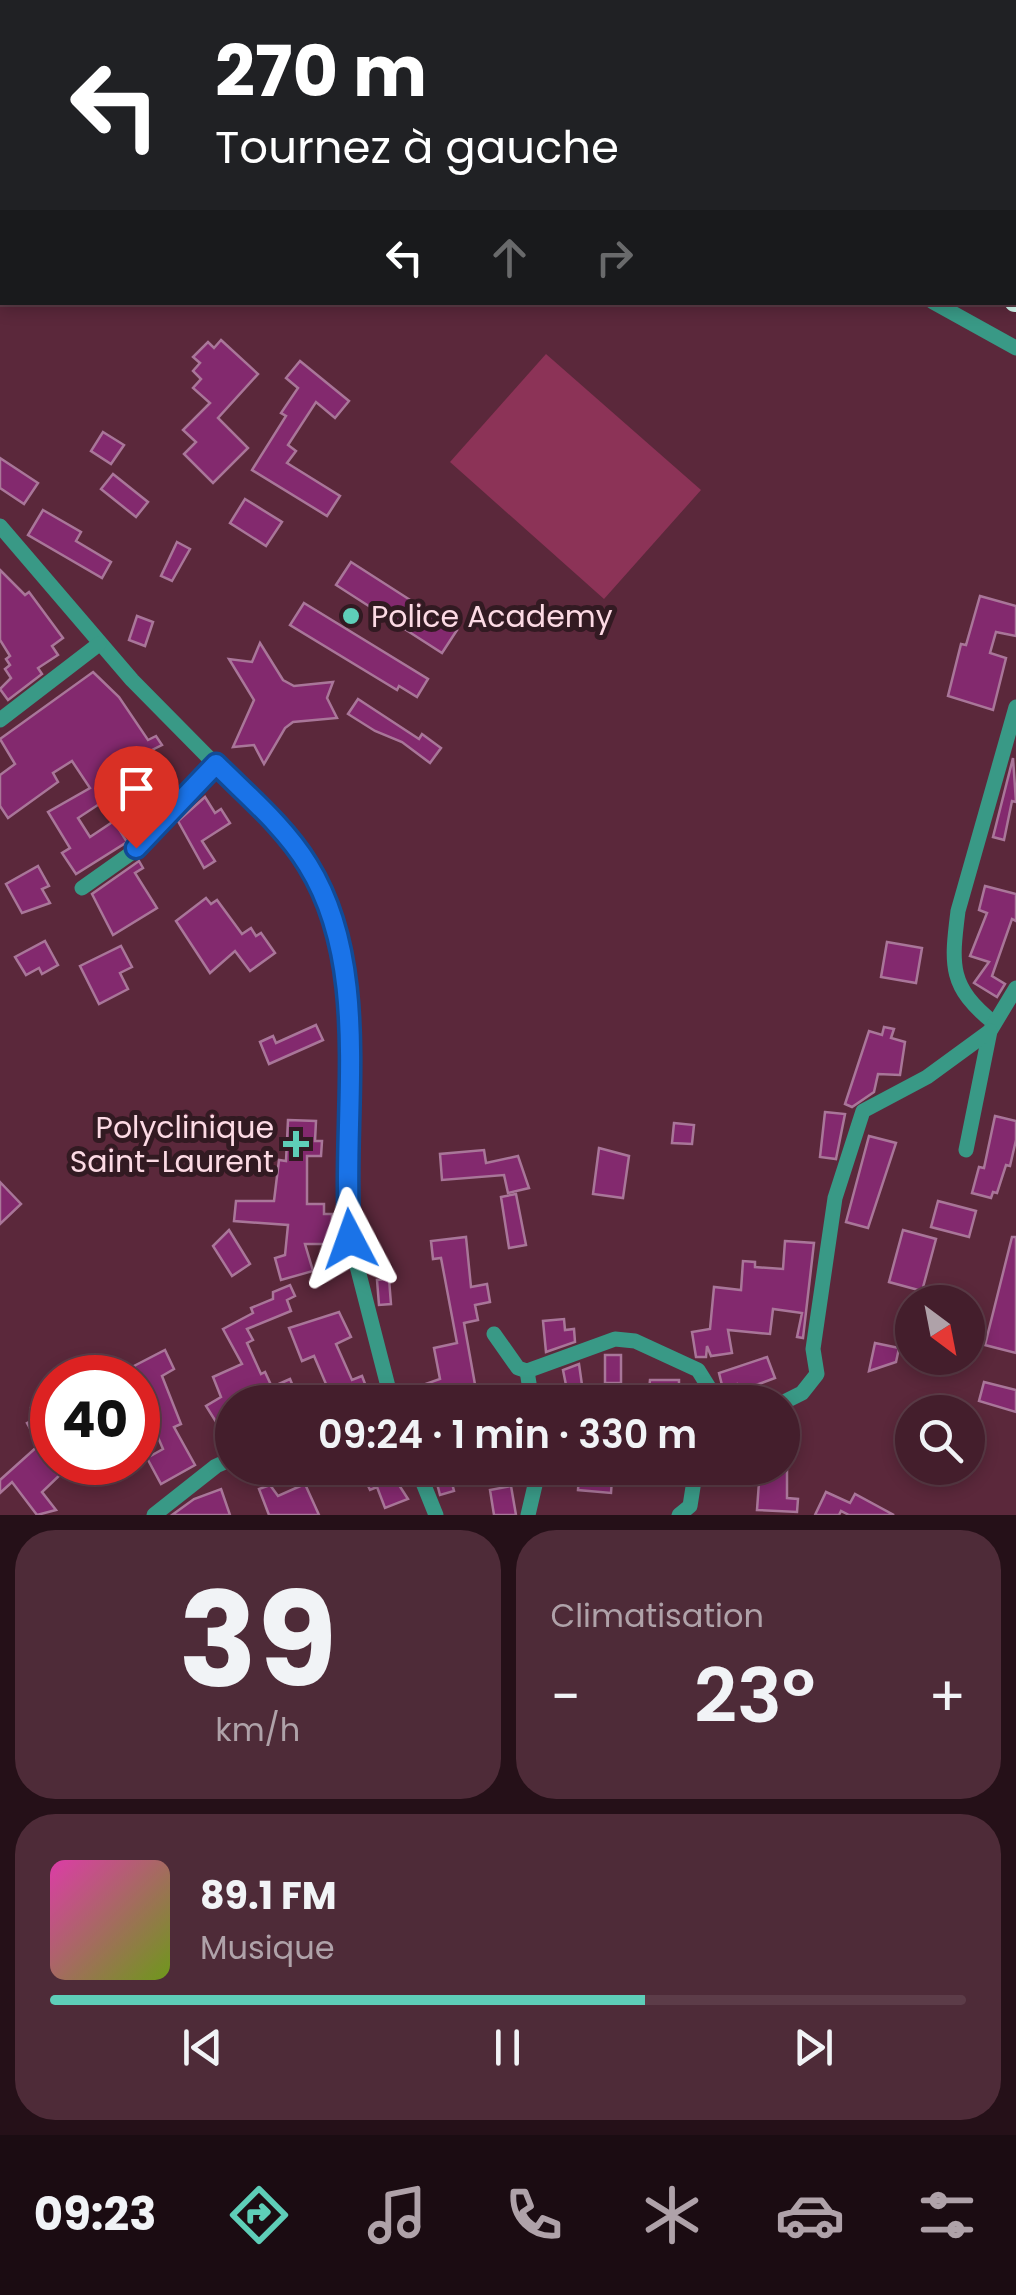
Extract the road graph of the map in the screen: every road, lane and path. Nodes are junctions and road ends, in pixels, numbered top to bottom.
1 (937, 305) edge
2 (1016, 348) edge
3 (0, 526) edge
4 (99, 644) junction
5 (1016, 707) edge
6 (0, 720) edge
7 (216, 764) junction
8 (82, 888) dead end
9 (1016, 988) edge
10 (992, 1027) junction
11 (966, 1150) dead end
12 (494, 1334) dead end
13 (527, 1370) junction
14 (387, 1385) edge
15 (529, 1385) edge
16 (707, 1385) edge
17 (800, 1394) edge
18 (215, 1467) edge
19 (424, 1485) edge
20 (534, 1485) edge
21 (693, 1485) edge
22 (154, 1515) edge
23 (436, 1515) edge
24 (528, 1515) edge
25 (679, 1515) edge

1 - 2 street
3 - 4 street
4 - 6 street
4 - 7 street
5 - 10 street
7 - 8 street
7 - 14 street
9 - 10 street
10 - 11 street
10 - 17 street
12 - 13 street
13 - 15 street
13 - 16 street
18 - 22 street
19 - 23 street
20 - 24 street
21 - 25 street

